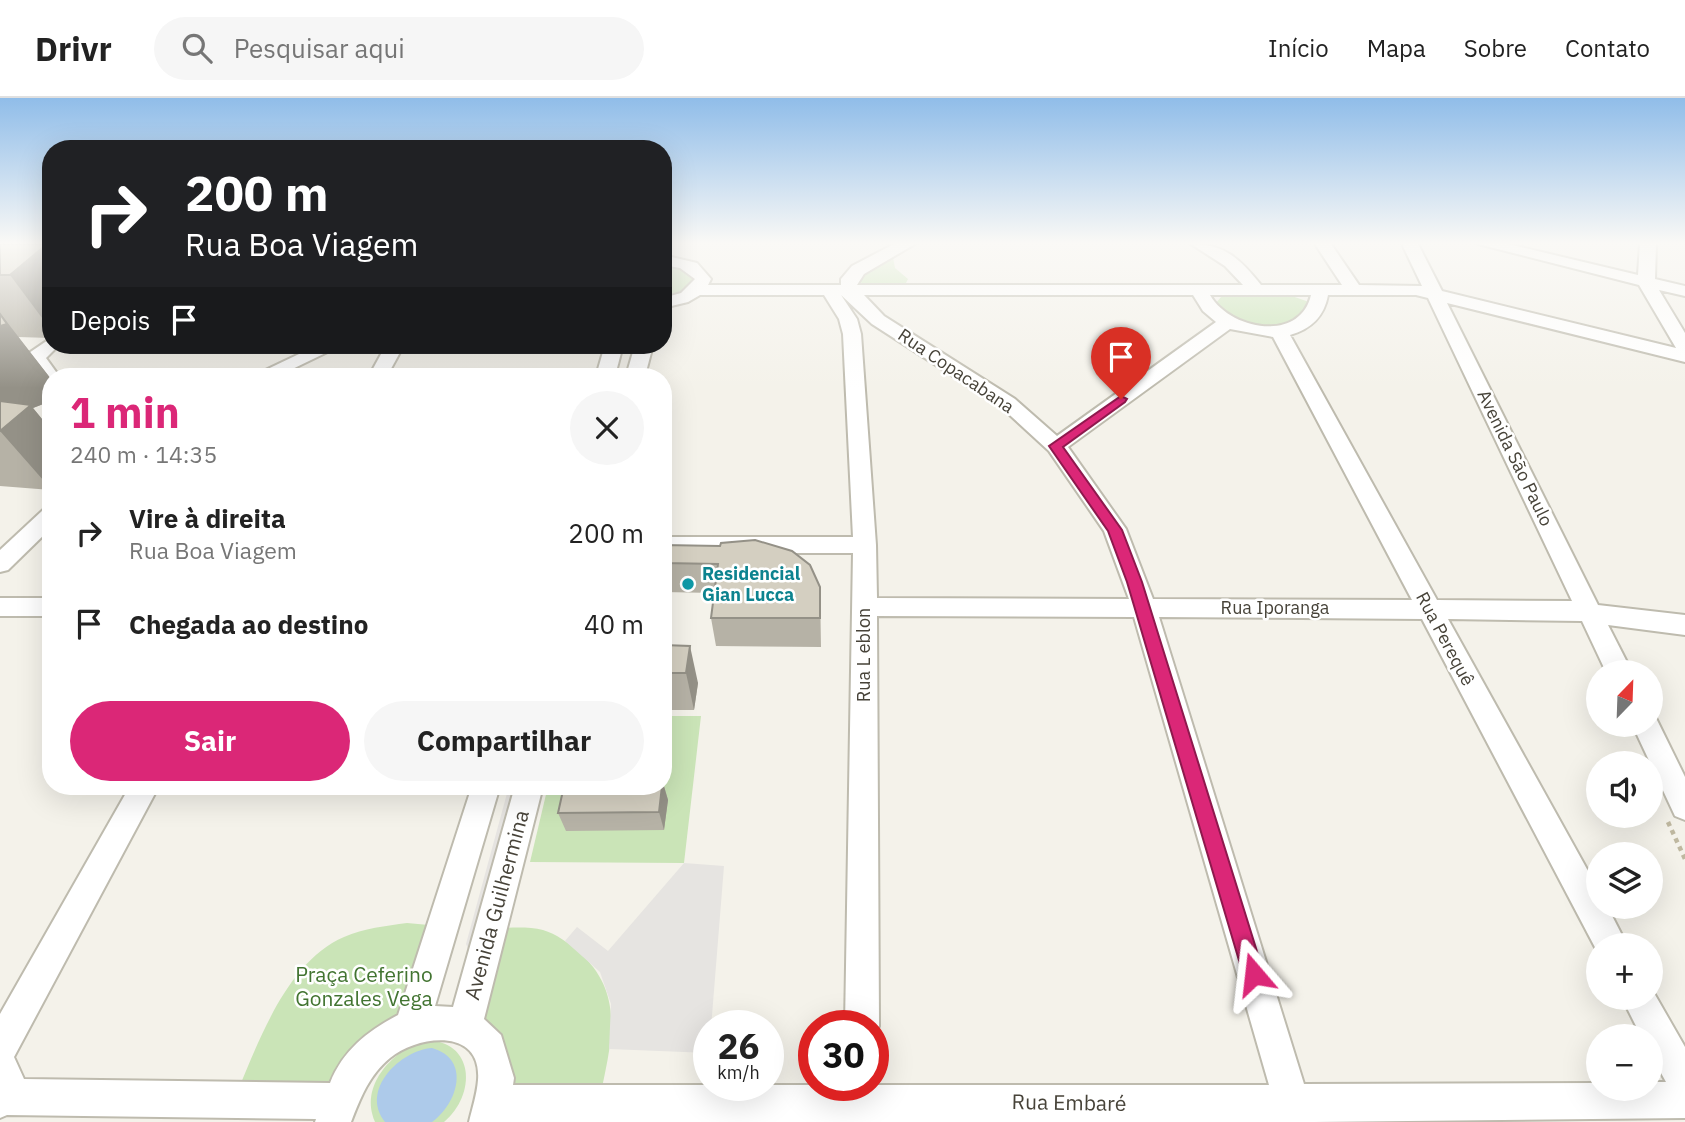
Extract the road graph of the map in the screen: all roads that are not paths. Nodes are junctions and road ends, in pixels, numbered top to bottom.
1 (695, 292) edge
2 (840, 292) edge
3 (841, 292) edge
4 (1200, 292) edge
5 (1321, 292) edge
6 (1425, 292) edge
7 (1434, 292) junction
8 (1652, 292) edge
9 (672, 302) edge
10 (1229, 321) junction
11 (894, 329) junction
12 (1280, 332) junction
13 (852, 334) junction
14 (1685, 348) edge
15 (42, 351) edge
16 (313, 354) edge
17 (1685, 356) edge
18 (36, 357) junction
19 (44, 368) edge
20 (282, 368) edge
21 (0, 370) edge
22 (1056, 446) junction
23 (42, 524) edge
24 (672, 545) edge
25 (865, 545) junction
26 (0, 564) edge
27 (0, 607) edge
28 (42, 607) edge
29 (864, 607) junction
30 (1144, 608) junction
31 (1428, 609) junction
32 (1589, 611) junction
33 (1685, 625) edge
34 (1613, 660) edge
35 (1651, 737) edge
36 (140, 795) edge
37 (483, 795) edge
38 (527, 795) edge
39 (1685, 807) edge
40 (1604, 933) edge
41 (862, 1010) edge
42 (1646, 1010) edge
43 (412, 1024) junction
44 (465, 1025) junction
45 (0, 1048) edge
46 (1685, 1082) edge
47 (1, 1088) edge
48 (1685, 1100) edge
49 (862, 1103) edge
50 (335, 1111) edge
51 (491, 1113) edge
52 (1295, 1114) edge

1 - 9 street
2 - 13 street, Rua L eblon
3 - 11 street, Rua Copacabana
4 - 10 street
5 - 12 street
6 - 7 street
7 - 17 street
7 - 32 street, Avenida São Paulo
8 - 14 street
10 - 12 street
10 - 22 street
11 - 13 street
11 - 22 street, Rua Copacabana
12 - 31 street, Rua Perequê
13 - 25 street, Rua L eblon
15 - 18 street
16 - 20 street
18 - 19 street
18 - 21 street
22 - 30 street, Rua Copacabana
23 - 26 street
24 - 25 street
25 - 29 street, Rua L eblon
27 - 28 street
29 - 30 street, Rua Iporanga
29 - 41 street, Rua L eblon
30 - 31 street, Rua Iporanga
30 - 52 street, Rua Copacabana
31 - 32 street, Rua Iporanga
31 - 40 street, Rua Perequê
32 - 33 street, Rua Iporanga
32 - 34 street, Avenida São Paulo
35 - 39 street
36 - 45 street
37 - 43 street
38 - 44 street, Avenida Guilhermina
42 - 46 street
43 - 44 street
43 - 50 street
44 - 51 street
47 - 50 street
48 - 52 street, Rua Embaré
49 - 51 street, Rua Embaré
49 - 52 street, Rua Embaré

